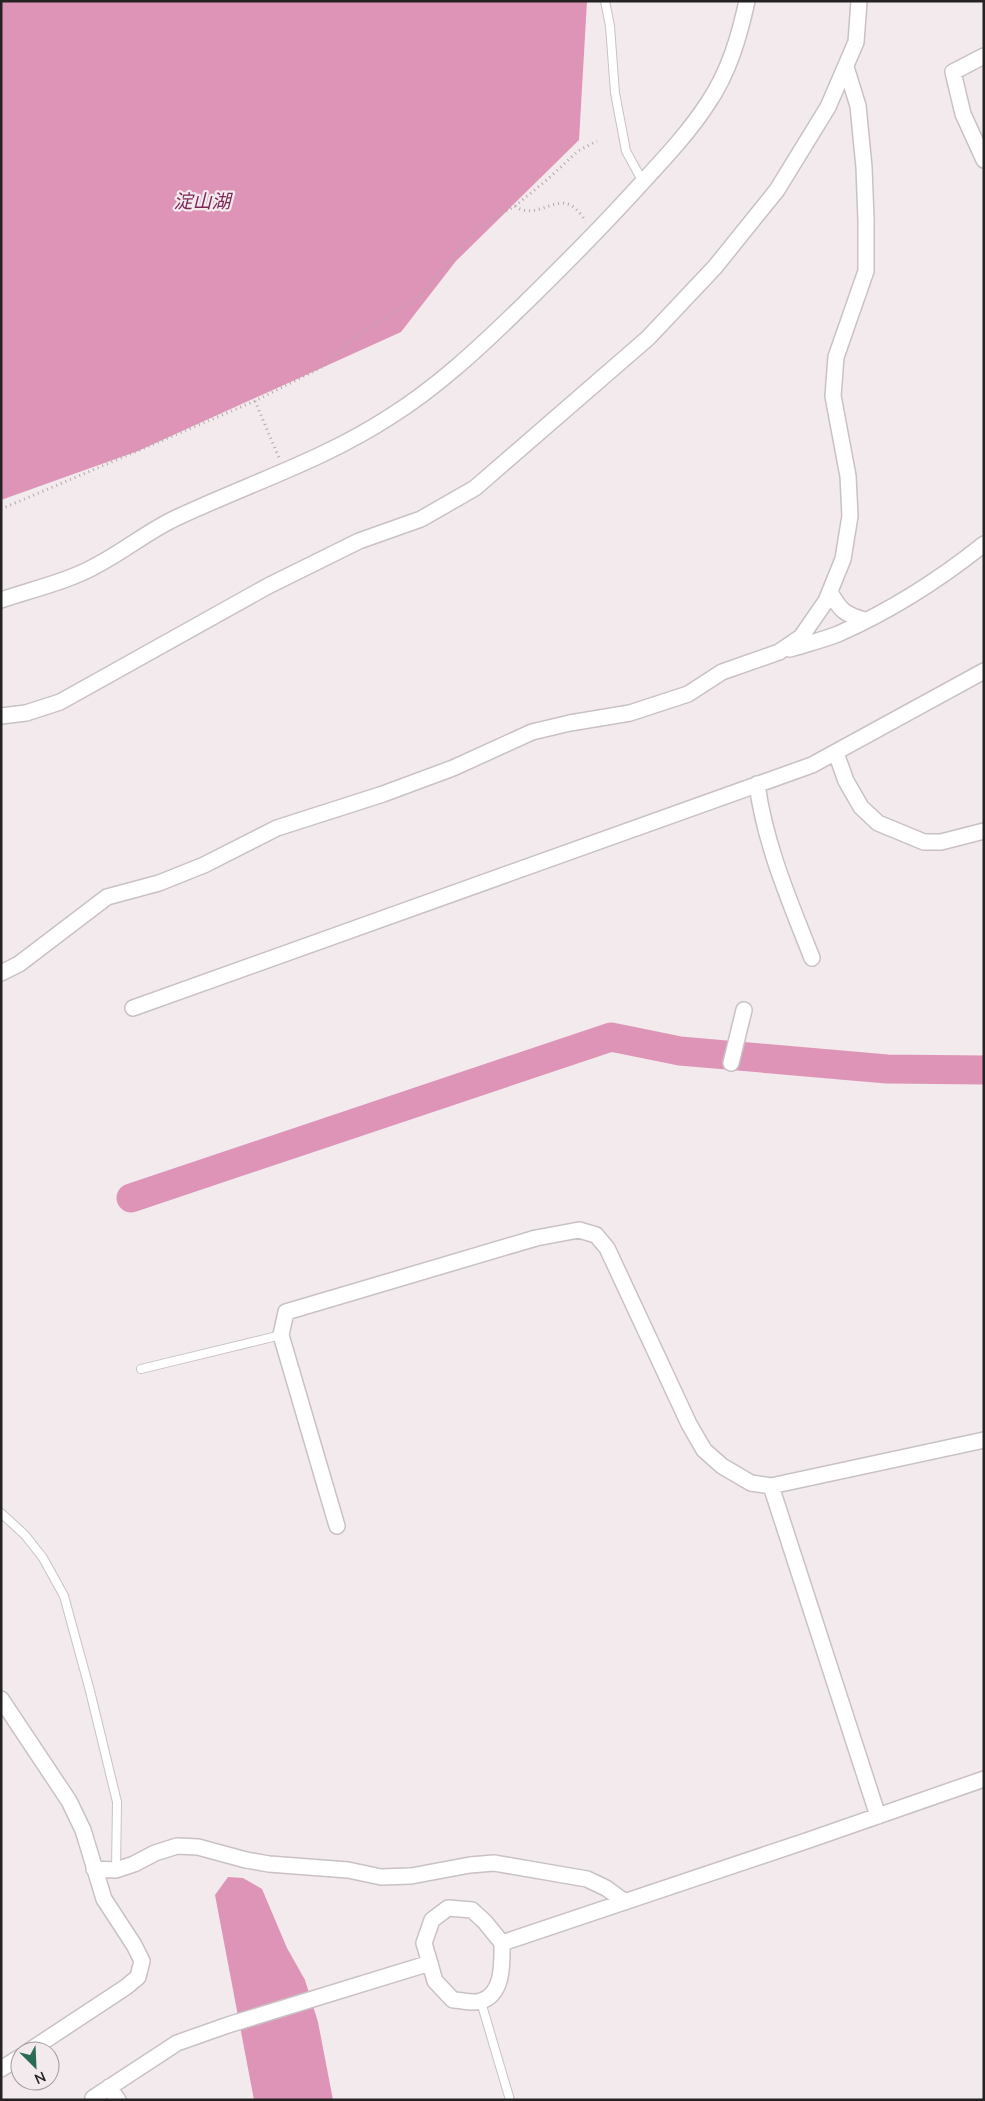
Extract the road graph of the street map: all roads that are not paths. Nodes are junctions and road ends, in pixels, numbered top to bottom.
1 (605, 1) edge
2 (747, 1) edge
3 (859, 1) edge
4 (984, 56) edge
5 (846, 67) junction
6 (984, 160) edge
7 (643, 182) junction
8 (984, 544) edge
9 (830, 592) junction
10 (1, 600) edge
11 (864, 620) junction
12 (779, 652) junction
13 (984, 671) edge
14 (1, 716) edge
15 (836, 753) junction
16 (757, 784) junction
17 (984, 831) edge
18 (812, 958) dead end
19 (1, 973) edge
20 (133, 1008) dead end
21 (744, 1010) dead end
22 (731, 1063) dead end
23 (281, 1334) junction
24 (141, 1369) dead end
25 (984, 1440) edge
26 (771, 1486) junction
27 (1, 1514) edge
28 (338, 1526) dead end
29 (1, 1699) edge
30 (984, 1779) edge
31 (878, 1816) junction
32 (94, 1869) junction
33 (116, 1870) junction
34 (625, 1902) junction
35 (502, 1943) junction
36 (430, 1963) junction
37 (481, 2002) junction
38 (44, 2041) edge
39 (114, 2093) edge
40 (93, 2098) dead end
41 (510, 2100) edge

1 - 7 lane
2 - 7 street
3 - 5 street
4 - 6 street
5 - 9 street
5 - 14 street
7 - 10 street
8 - 11 street
9 - 11 street
9 - 12 street
11 - 12 street
12 - 19 street
13 - 15 street
15 - 16 street
15 - 17 street
16 - 18 street
16 - 20 street
21 - 22 street
23 - 24 lane
23 - 26 street
23 - 28 street
25 - 26 street
26 - 31 street
27 - 33 lane
29 - 32 street
30 - 31 street
31 - 34 street
32 - 33 street
32 - 38 street
33 - 34 street
34 - 35 street
35 - 36 street
35 - 37 street
36 - 37 street
36 - 39 street
37 - 41 lane
39 - 40 street

